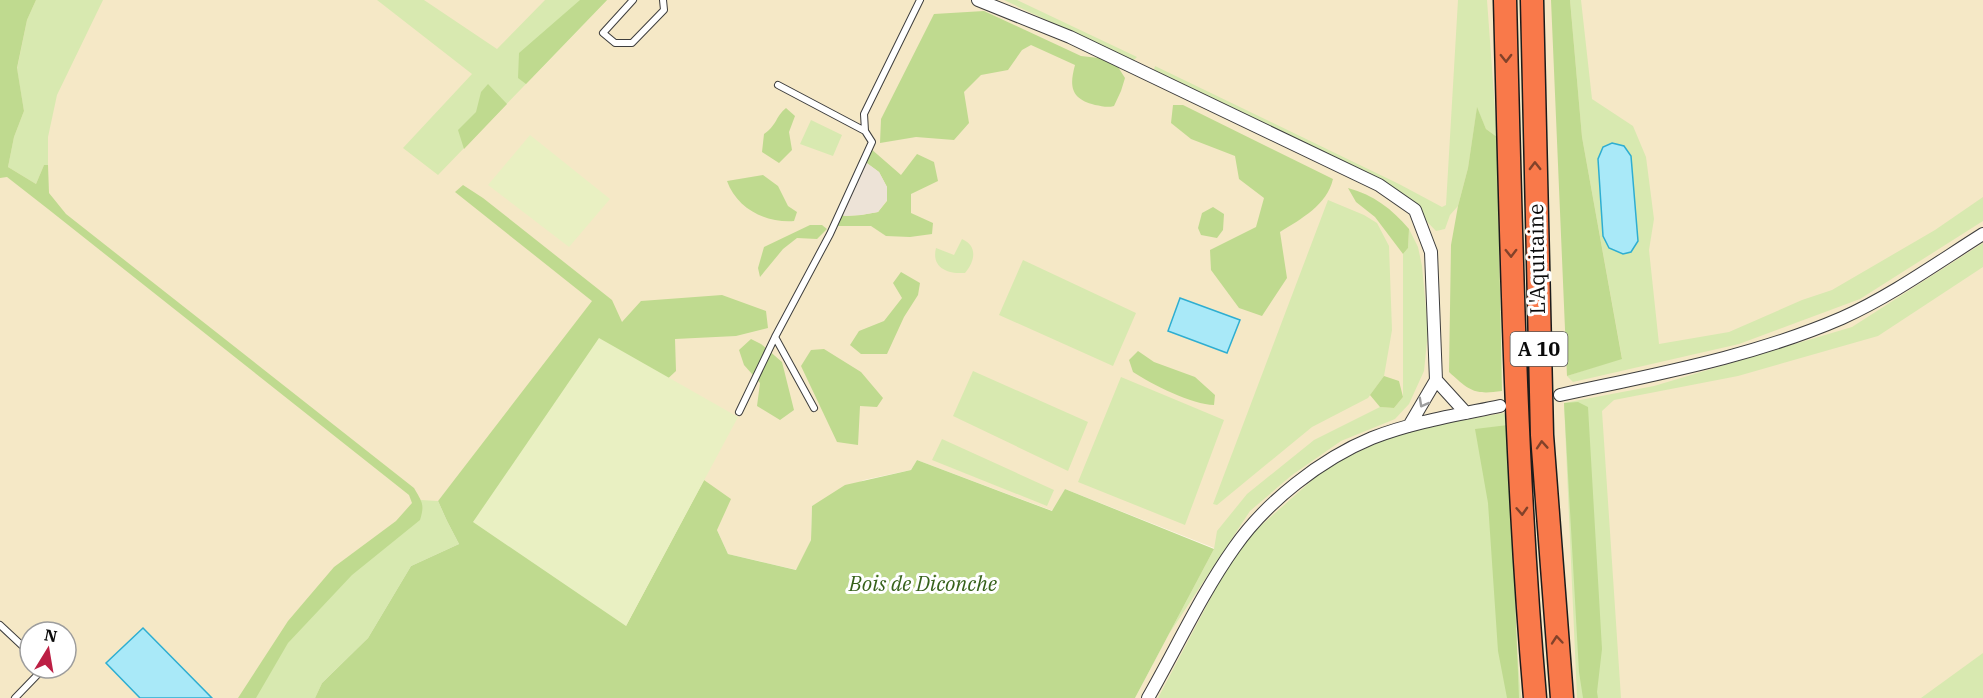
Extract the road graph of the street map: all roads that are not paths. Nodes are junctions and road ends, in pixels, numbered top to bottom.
1 (633, 0) edge
2 (663, 0) edge
3 (920, 0) edge
4 (978, 0) edge
5 (1505, 0) edge
6 (1532, 0) edge
7 (778, 85) dead end
8 (865, 130) junction
9 (1983, 234) edge
10 (776, 337) junction
11 (1436, 380) junction
12 (1560, 395) dead end
13 (1500, 406) dead end
14 (814, 408) dead end
15 (739, 412) dead end
16 (1466, 413) junction
17 (1409, 426) junction
18 (0, 625) edge
19 (18, 642) edge
20 (32, 680) edge
21 (15, 698) edge
22 (1148, 698) edge
23 (1535, 698) edge
24 (1562, 698) edge

1 - 2 lane
3 - 8 lane
4 - 11 street
5 -> 23 highway, L'Aquitaine / A 10
24 -> 6 highway, L'Aquitaine / A 10
7 - 8 lane
8 - 10 lane
9 - 12 street
10 - 14 lane
10 - 15 lane
11 - 16 street
11 -> 17 street
13 - 16 street
16 - 17 street
17 - 22 street
18 - 19 lane
20 - 21 lane

